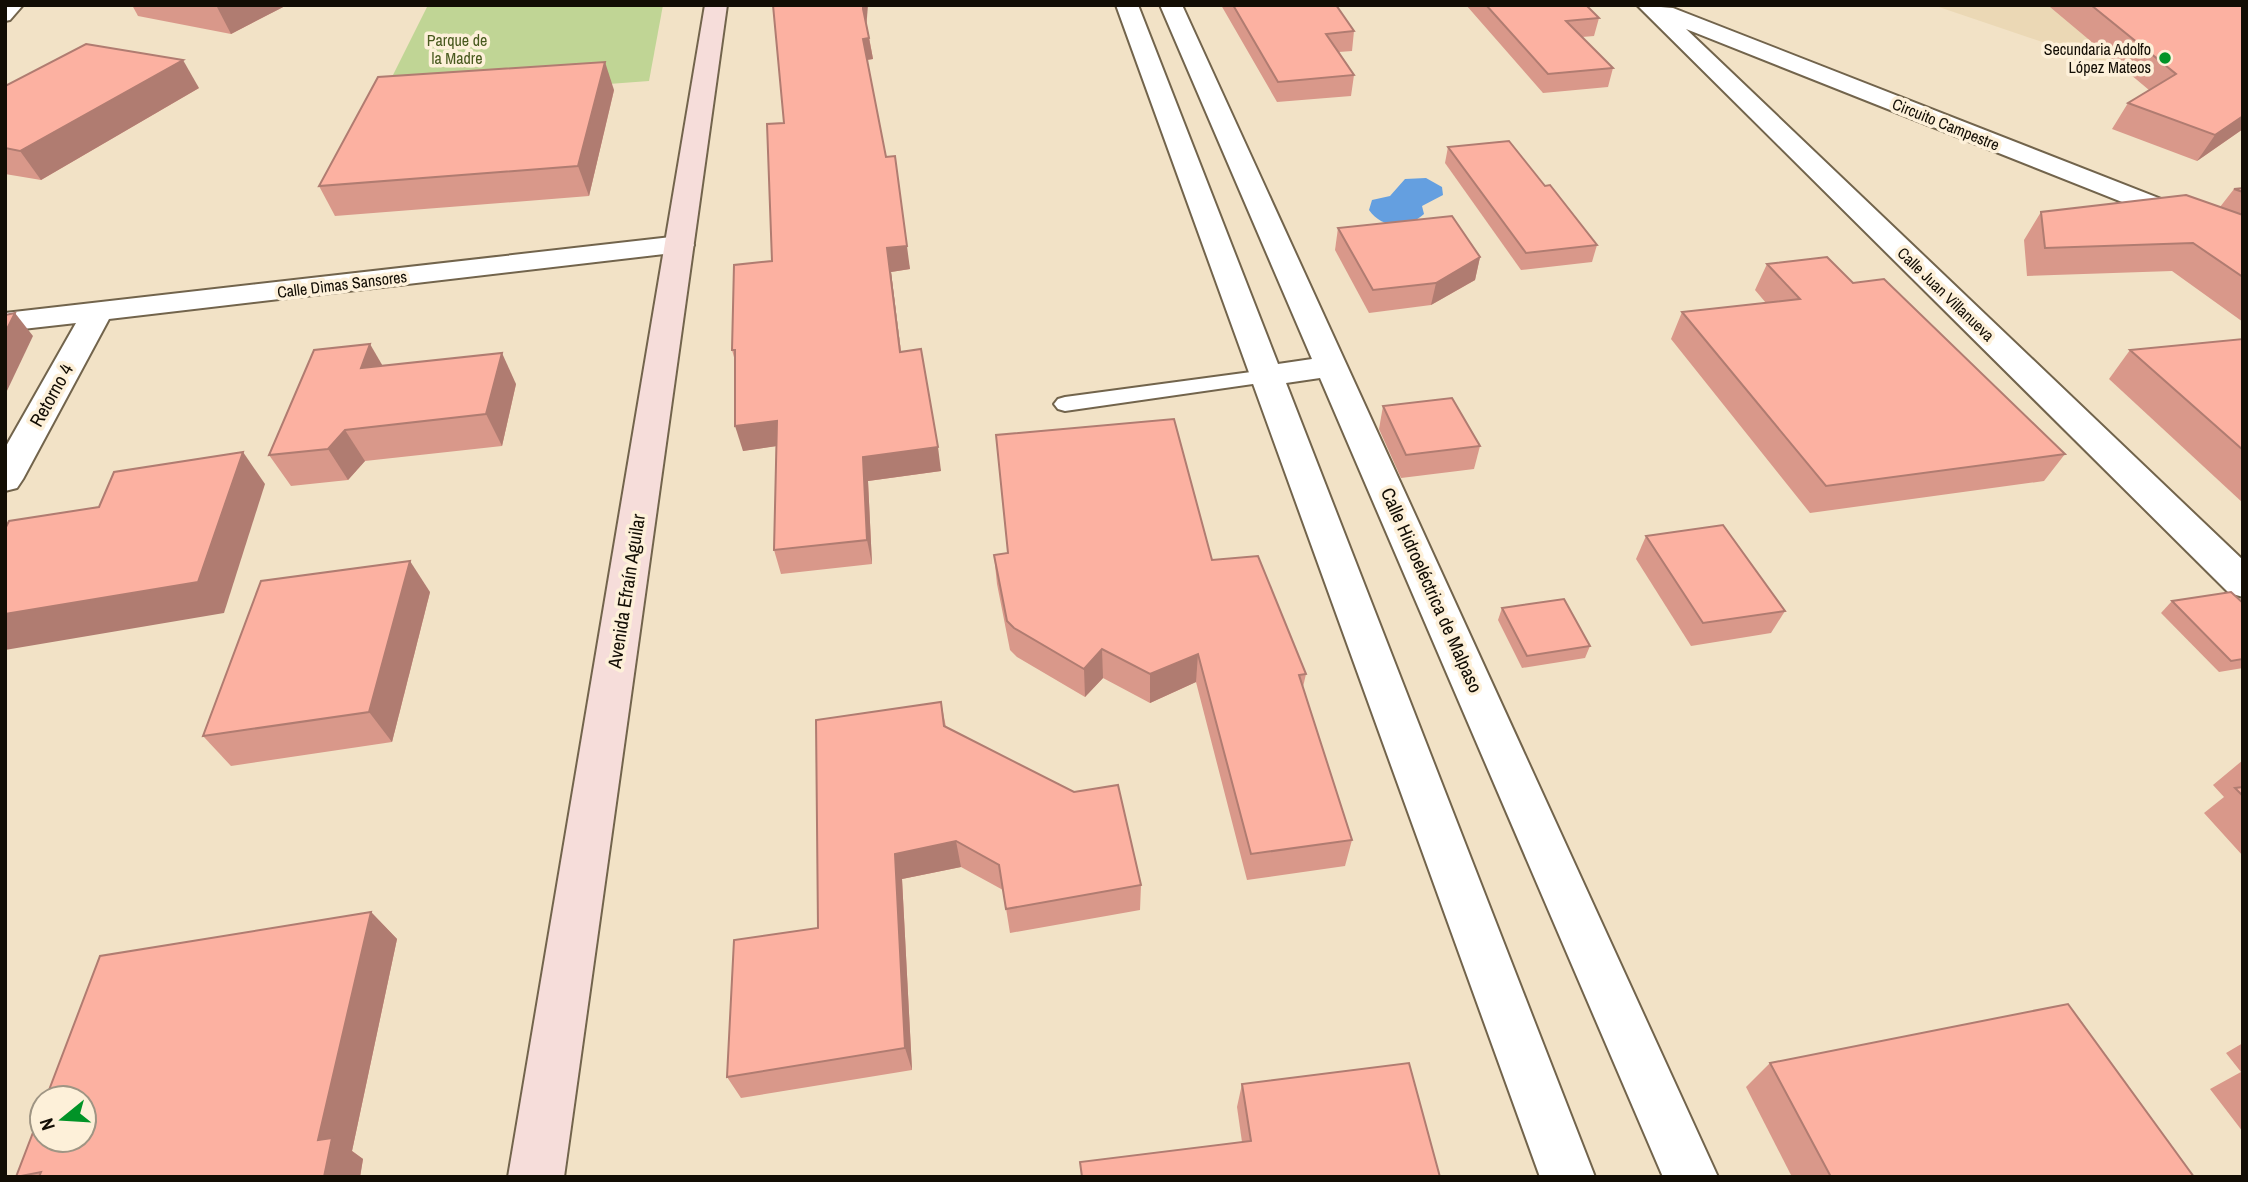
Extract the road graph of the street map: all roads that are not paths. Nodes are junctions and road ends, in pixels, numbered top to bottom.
1 (16, 5) edge
2 (716, 5) edge
3 (1127, 5) edge
4 (1171, 5) edge
5 (1649, 6) edge
6 (5, 17) edge
7 (2243, 241) edge
8 (680, 245) junction
9 (98, 312) junction
10 (5, 322) edge
11 (1333, 366) junction
12 (1266, 376) junction
13 (1065, 404) dead end
14 (5, 479) edge
15 (2243, 583) edge
16 (536, 1177) edge
17 (1568, 1177) edge
18 (1691, 1177) edge

1 - 6 lane
2 - 8 main road, Avenida Efraín Aguilar
3 - 12 street
4 - 11 street, Calle Hidroeléctrica de Malpaso
5 - 7 street, Circuito Campestre
5 - 15 street, Calle Juan Villanueva
8 - 9 street, Calle Dimas Sansores
8 - 16 main road, Avenida Efraín Aguilar
9 - 10 street, Calle Dimas Sansores
9 - 14 street, Retorno 4
11 - 12 street
11 - 18 street, Calle Hidroeléctrica de Malpaso
12 - 13 lane
12 - 17 street

